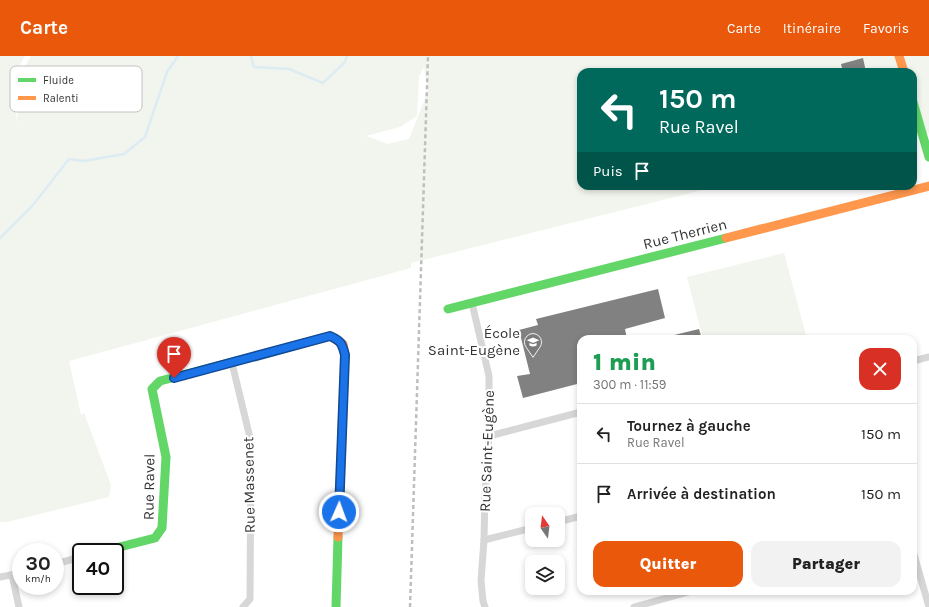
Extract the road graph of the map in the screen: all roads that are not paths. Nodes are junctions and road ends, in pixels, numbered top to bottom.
1 (899, 56) edge
2 (903, 68) edge
3 (917, 116) edge
4 (929, 157) edge
5 (929, 186) edge
6 (917, 189) edge
7 (913, 190) edge
8 (472, 303) junction
9 (448, 309) dead end
10 (929, 357) edge
11 (917, 360) edge
12 (232, 363) junction
13 (577, 413) edge
14 (489, 436) junction
15 (577, 517) edge
16 (565, 520) edge
17 (525, 530) edge
18 (484, 540) junction
19 (124, 546) edge
20 (917, 565) edge
21 (12, 575) edge
22 (0, 577) edge
23 (16, 595) edge
24 (678, 595) edge
25 (484, 604) edge
26 (19, 607) edge
27 (243, 607) edge
28 (336, 607) edge
29 (477, 607) edge
30 (634, 607) edge
31 (929, 607) edge

1 - 2 street
3 - 4 street
5 - 6 street, Rue Therrien
7 - 8 street, Rue Therrien
8 - 9 street, Rue Therrien
8 - 14 street, Rue Saint-Eugène
10 - 11 street
12 - 19 street, Rue Ravel
12 - 27 street, Rue Massenet
12 - 28 street, Rue Ravel
13 - 14 street
14 - 18 street, Rue Saint-Eugène
15 - 16 street
17 - 18 street
18 - 25 street, Rue Saint-Eugène
20 - 31 street
21 - 22 street
23 - 26 street
24 - 30 street
25 - 29 street, Rue Saint-Eugène

